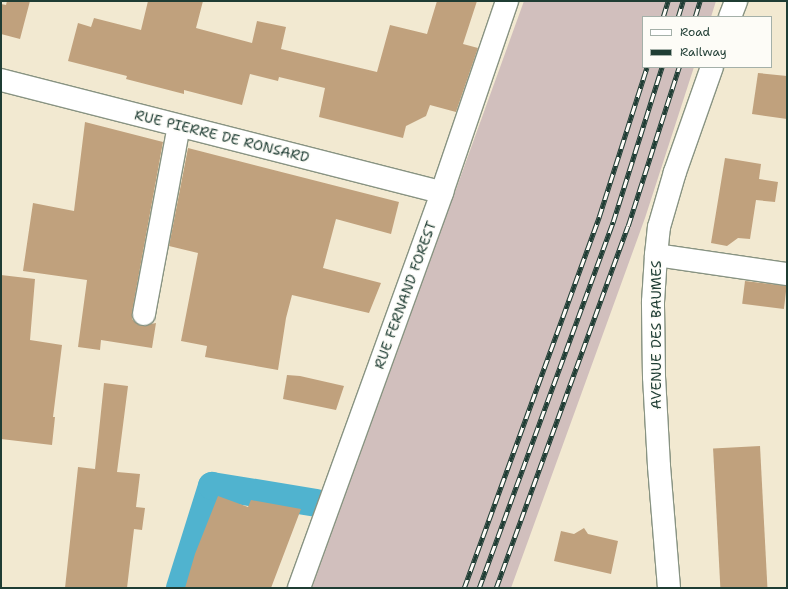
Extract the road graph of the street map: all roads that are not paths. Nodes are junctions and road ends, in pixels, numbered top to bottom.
1 (507, 1) edge
2 (736, 1) edge
3 (730, 16) edge
4 (712, 68) edge
5 (1, 80) edge
6 (179, 126) junction
7 (442, 192) junction
8 (656, 255) junction
9 (787, 274) edge
10 (144, 314) dead end
11 (299, 588) edge
12 (669, 588) edge

1 - 7 street, RUE FERNAND FOREST
2 - 3 street
4 - 8 street, AVENUE DES BAUMES
5 - 6 street, RUE PIERRE DE RONSARD
6 - 7 street, RUE PIERRE DE RONSARD
6 - 10 street
7 - 11 street, RUE FERNAND FOREST
8 - 9 street
8 - 12 street, AVENUE DES BAUMES

